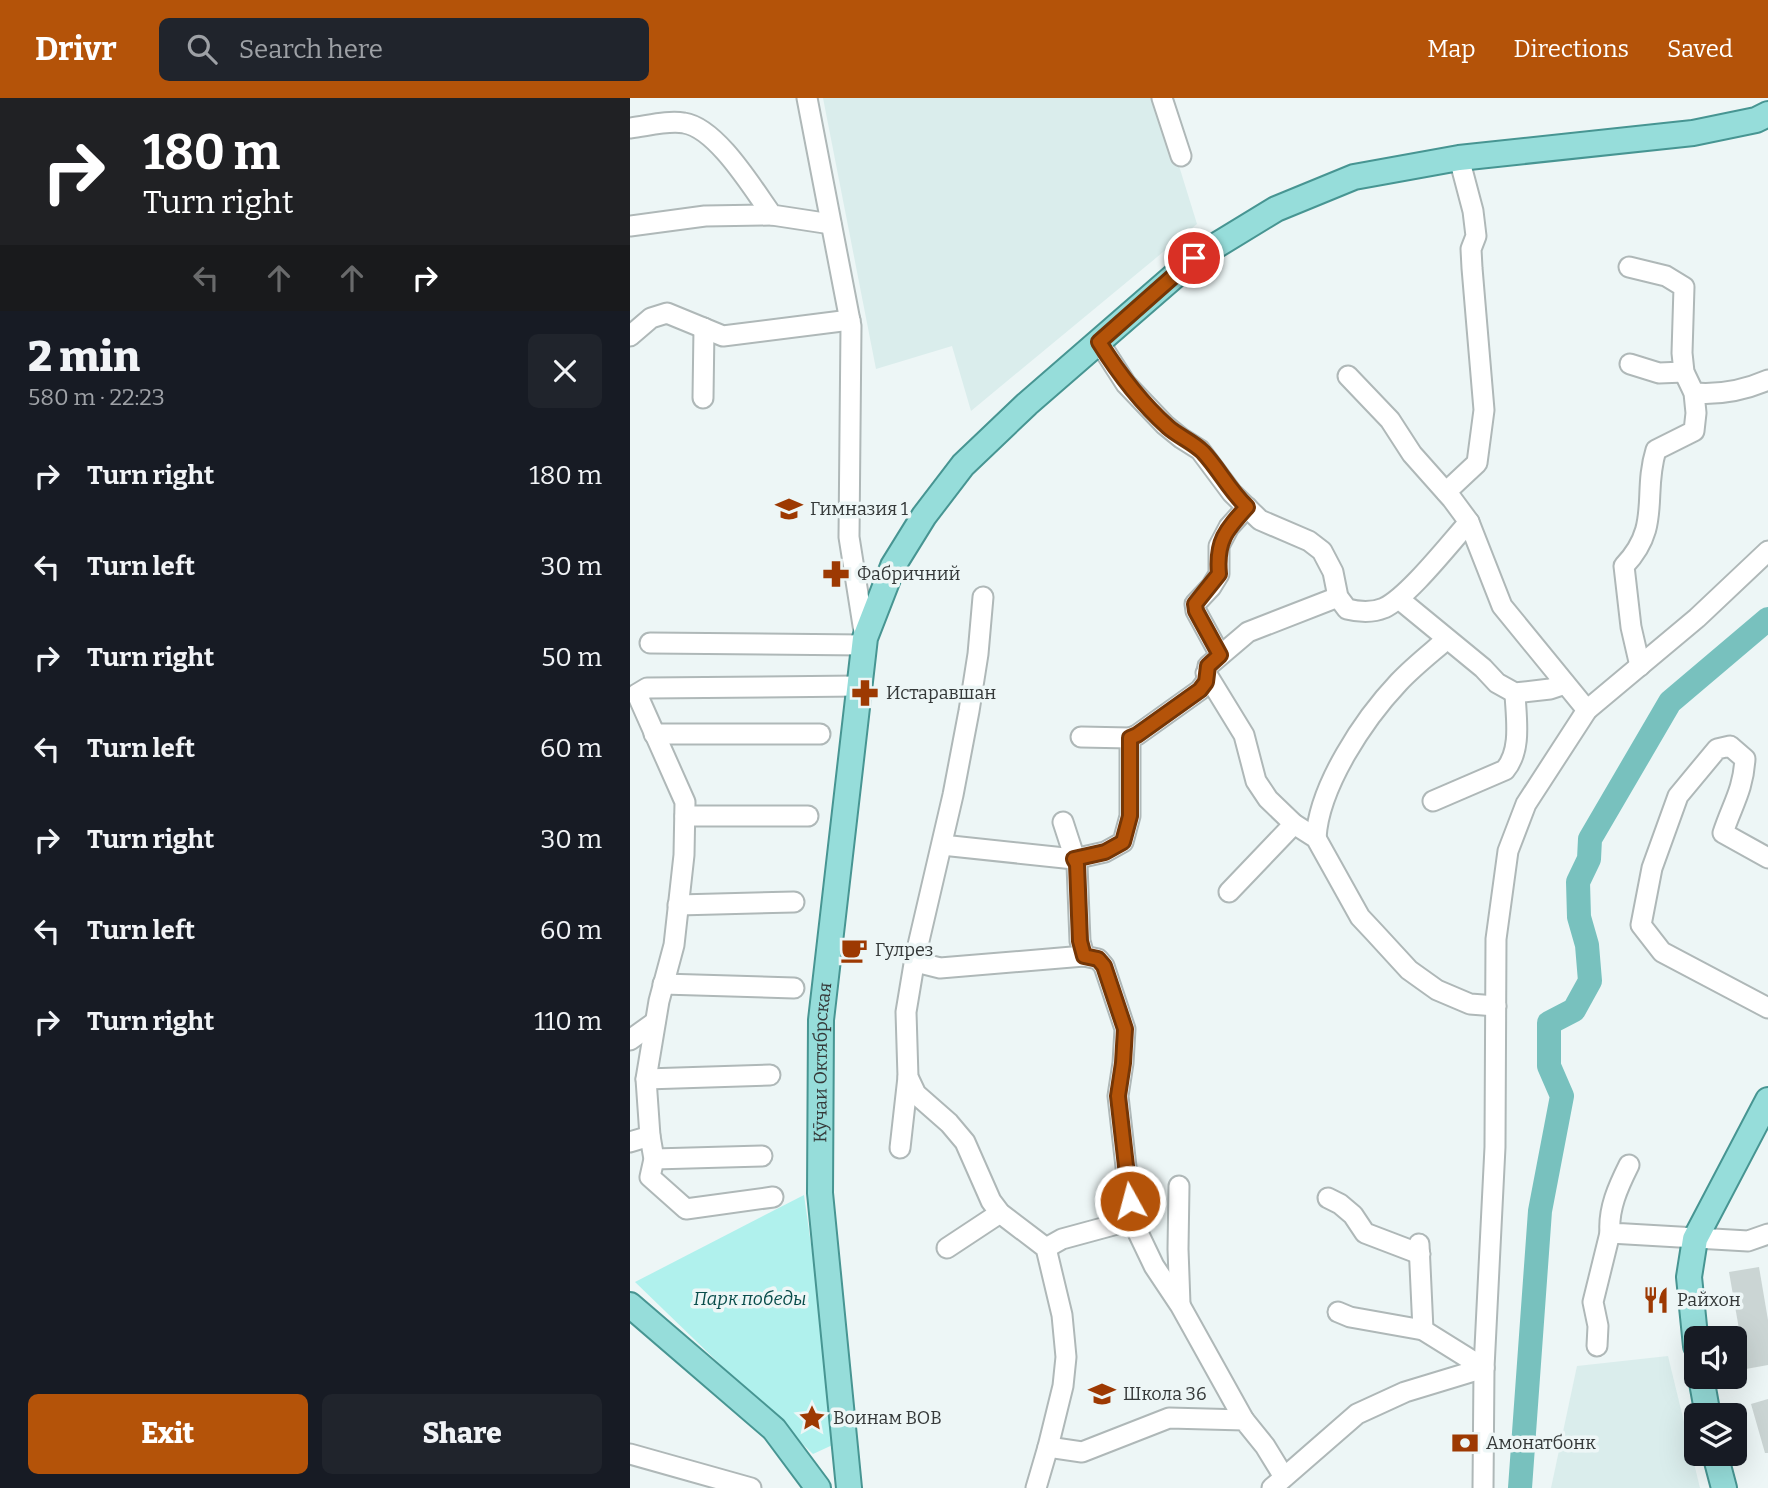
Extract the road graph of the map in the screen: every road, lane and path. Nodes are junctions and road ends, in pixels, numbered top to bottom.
1 (807, 98) edge
2 (1161, 98) edge
3 (1768, 114) edge
4 (630, 128) edge
5 (1181, 156) dead end
6 (1459, 158) junction
7 (772, 215) junction
8 (831, 224) junction
9 (630, 226) edge
10 (1629, 267) dead end
11 (850, 320) junction
12 (704, 328) junction
13 (630, 336) edge
14 (1099, 342) junction
15 (1630, 364) dead end
16 (1684, 372) junction
17 (1348, 376) dead end
18 (1768, 380) edge
19 (1694, 393) junction
20 (703, 398) dead end
21 (1446, 492) junction
22 (1247, 507) junction
23 (1469, 522) junction
24 (1768, 551) edge
25 (983, 597) dead end
26 (1338, 597) junction
27 (1399, 599) junction
28 (1447, 639) junction
29 (865, 641) junction
30 (650, 643) dead end
31 (1220, 655) junction
32 (1640, 666) junction
33 (1206, 673) junction
34 (1564, 684) junction
35 (859, 686) junction
36 (1515, 693) junction
37 (633, 694) edge
38 (1587, 710) junction
39 (654, 734) junction
40 (820, 734) dead end
41 (1081, 737) dead end
42 (1130, 738) junction
43 (1433, 801) dead end
44 (685, 816) junction
45 (808, 816) dead end
46 (1063, 822) dead end
47 (1294, 824) junction
48 (1316, 838) junction
49 (942, 845) junction
50 (1768, 858) edge
51 (1074, 859) junction
52 (1229, 892) dead end
53 (793, 902) dead end
54 (678, 905) junction
55 (1084, 956) junction
56 (915, 958) junction
57 (663, 984) junction
58 (794, 988) dead end
59 (1496, 1006) junction
60 (1768, 1008) edge
61 (655, 1022) junction
62 (630, 1040) edge
63 (770, 1075) dead end
64 (908, 1077) junction
65 (646, 1079) junction
66 (1768, 1100) edge
67 (650, 1136) junction
68 (630, 1142) edge
69 (900, 1148) dead end
70 (762, 1156) dead end
71 (654, 1159) junction
72 (1629, 1165) dead end
73 (1179, 1186) dead end
74 (773, 1197) dead end
75 (1328, 1198) dead end
76 (1000, 1213) junction
77 (1132, 1220) junction
78 (1609, 1233) junction
79 (1768, 1234) edge
80 (1695, 1239) junction
81 (947, 1248) dead end
82 (1046, 1248) junction
83 (630, 1305) edge
84 (1180, 1305) junction
85 (1338, 1312) dead end
86 (1692, 1326) edge
87 (1423, 1330) junction
88 (1597, 1346) dead end
89 (1484, 1368) junction
90 (1244, 1420) junction
91 (1048, 1447) junction
92 (630, 1454) edge
93 (1718, 1466) edge
94 (1278, 1483) edge
95 (751, 1488) edge
96 (818, 1488) edge
97 (849, 1488) edge
98 (1036, 1488) edge
99 (1483, 1488) edge
100 (1724, 1488) edge

1 - 8 street
2 - 5 street
3 - 6 main road, Кӯчаи Октябрская
4 - 7 street
6 - 14 main road, Кӯчаи Октябрская
6 - 21 street
7 - 8 street
7 - 9 street
8 - 11 street
10 - 16 street
11 - 12 street
11 - 29 street
12 - 13 street
12 - 20 street
14 - 22 street
14 - 29 main road, Кӯчаи Октябрская
15 - 16 street
16 - 19 street
17 - 21 street
18 - 19 street
19 - 32 street
21 - 23 street
22 - 26 street
22 - 31 street
23 - 27 street
23 - 34 street
24 - 32 street
25 - 49 street
26 - 27 street
26 - 31 street
27 - 28 street
28 - 36 street
28 - 48 street
29 - 30 street
29 - 35 main road, Кӯчаи Октябрская
31 - 33 street
32 - 38 street
33 - 42 street
33 - 47 street
34 - 36 street
34 - 38 street
35 - 37 street
35 - 97 main road, Кӯчаи Октябрская
36 - 43 street
37 - 39 street
38 - 59 street
39 - 40 street
39 - 44 street
41 - 42 street
42 - 51 street
44 - 45 street
44 - 54 street
46 - 51 street
47 - 48 street
47 - 52 street
48 - 59 street
49 - 51 street
49 - 56 street
50 - 60 street
51 - 55 street
53 - 54 street
54 - 57 street
55 - 56 street
55 - 77 street
56 - 64 street
57 - 58 street
57 - 61 street
59 - 89 street
61 - 62 street
61 - 65 street
63 - 65 street
64 - 69 street
64 - 76 street
65 - 67 street
66 - 80 main road
67 - 68 street
67 - 71 street
70 - 71 street
71 - 74 street
72 - 78 street
73 - 84 street
75 - 87 street
76 - 81 street
76 - 82 street
77 - 82 street
77 - 84 street
78 - 80 street
78 - 88 street
79 - 80 street
80 - 86 main road
82 - 91 street
83 - 96 main road
84 - 90 street
85 - 87 street
87 - 89 street
89 - 94 street
89 - 99 street
90 - 91 street
90 - 94 street
91 - 98 street
92 - 95 street
93 - 100 main road

